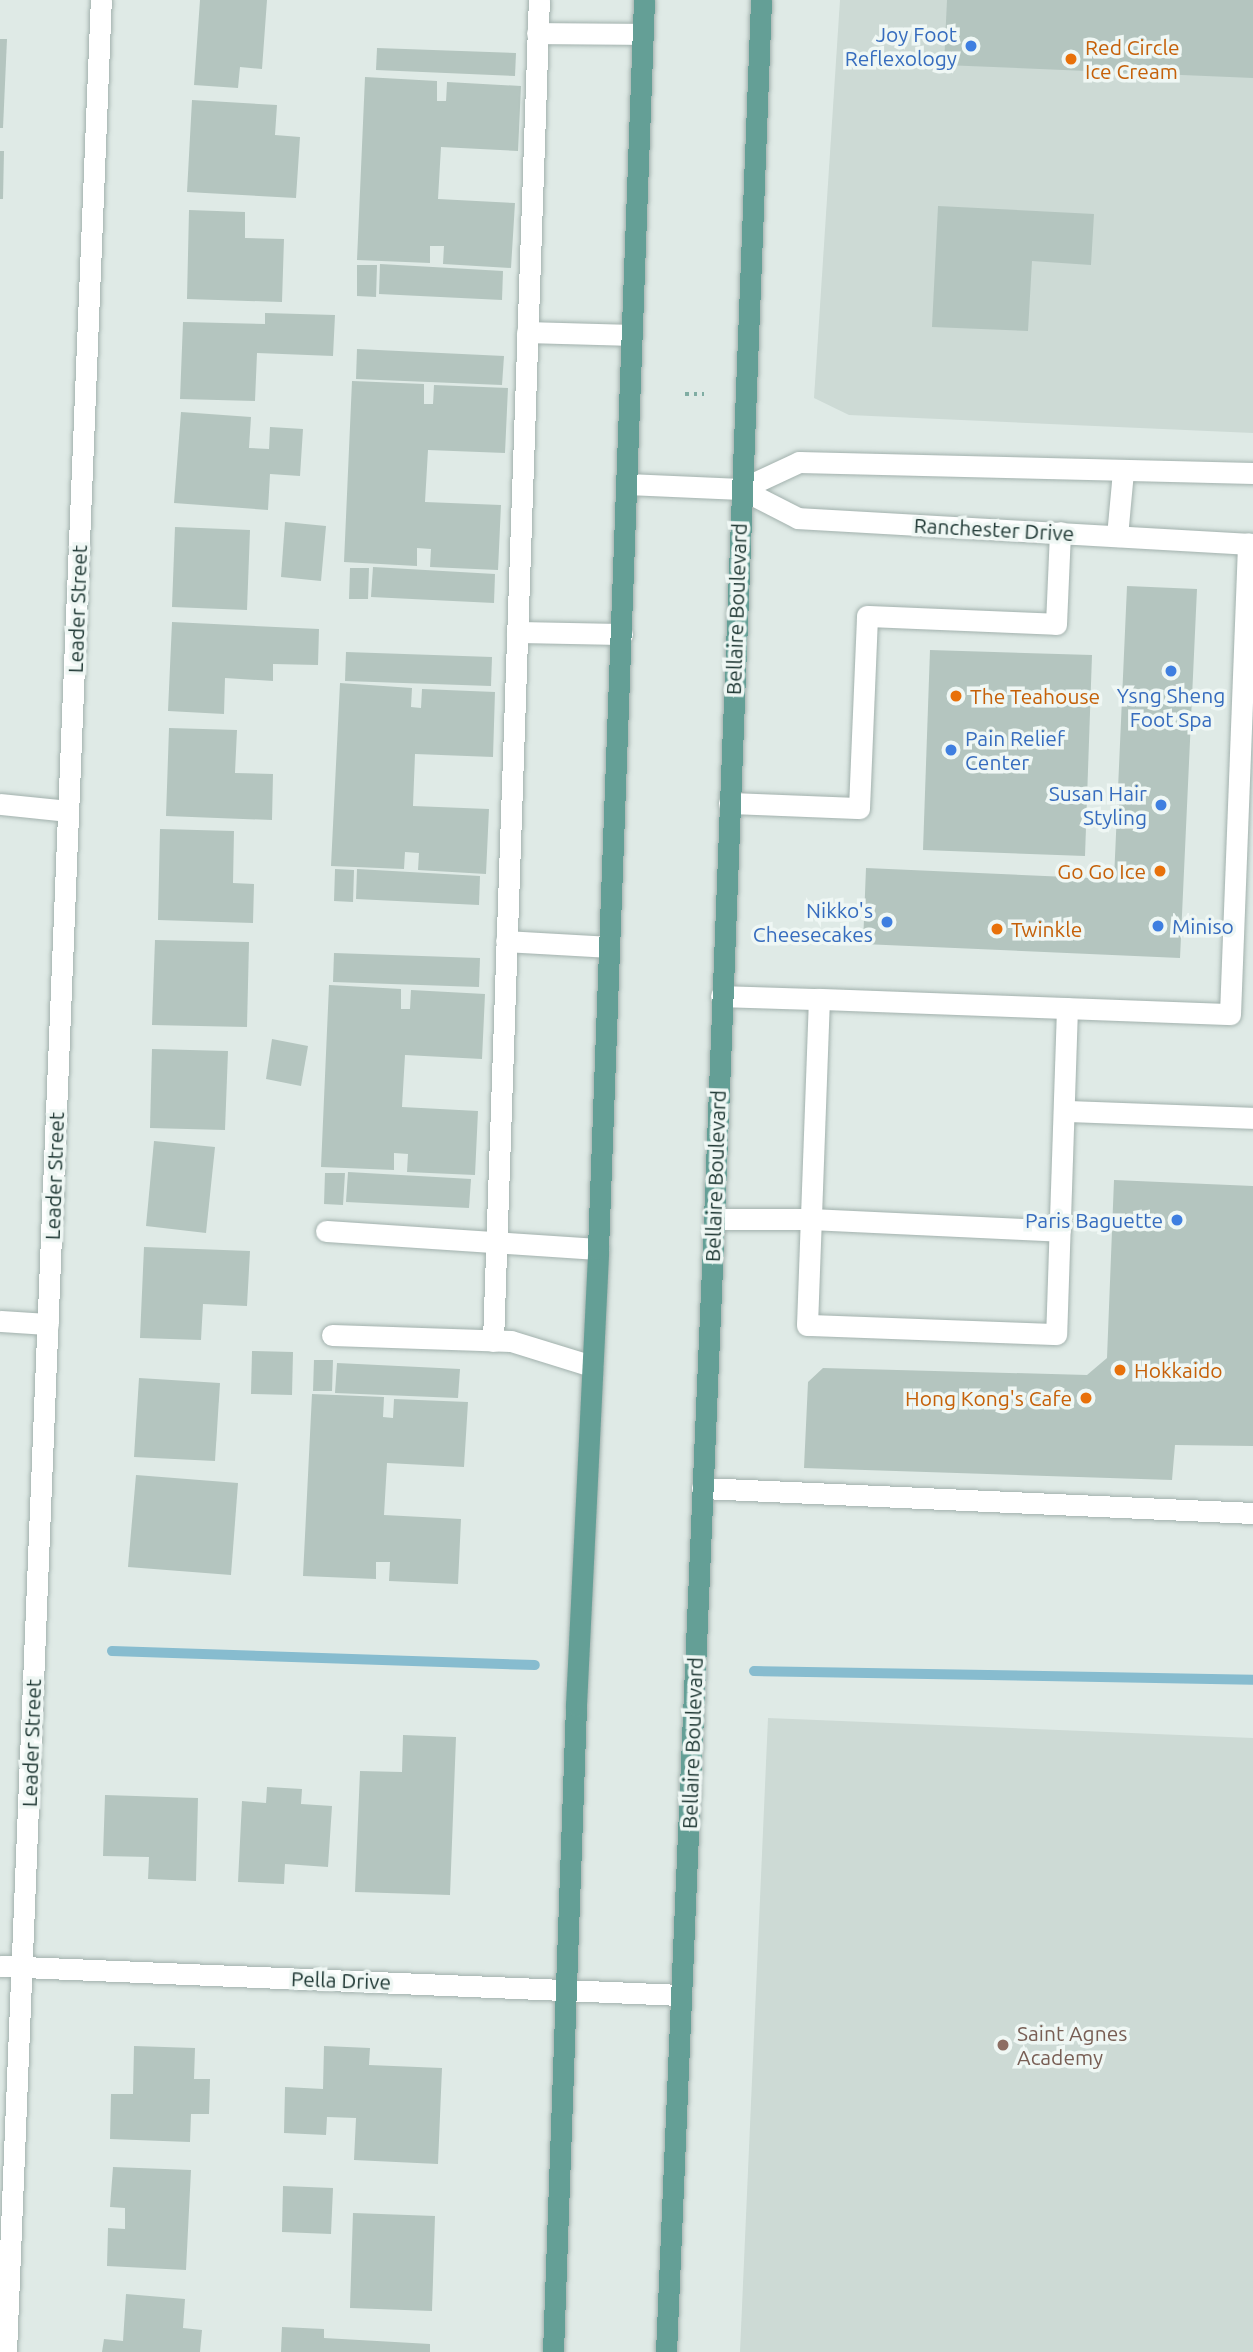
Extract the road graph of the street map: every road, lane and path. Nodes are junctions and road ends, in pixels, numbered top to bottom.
1 (101, 0) edge
2 (539, 0) edge
3 (644, 0) edge
4 (761, 0) edge
5 (537, 33) junction
6 (643, 34) junction
7 (527, 332) junction
8 (632, 335) junction
9 (685, 394) dead end
10 (704, 394) dead end
11 (1123, 471) junction
12 (1253, 472) edge
13 (627, 484) junction
14 (741, 489) junction
15 (1060, 533) junction
16 (1117, 536) junction
17 (1251, 544) edge
18 (517, 632) junction
19 (622, 634) junction
20 (1249, 660) edge
21 (729, 803) junction
22 (0, 804) edge
23 (68, 811) junction
24 (506, 942) junction
25 (609, 947) junction
26 (721, 996) junction
27 (819, 999) junction
28 (1067, 1008) junction
29 (1065, 1111) junction
30 (1253, 1118) edge
31 (714, 1219) junction
32 (810, 1219) junction
33 (326, 1231) dead end
34 (1060, 1231) junction
35 (495, 1241) junction
36 (598, 1249) junction
37 (0, 1321) edge
38 (48, 1324) junction
39 (332, 1335) dead end
40 (493, 1341) junction
41 (592, 1366) junction
42 (702, 1488) junction
43 (1253, 1513) edge
44 (0, 1966) edge
45 (22, 1968) junction
46 (566, 1989) junction
47 (681, 1995) junction
48 (6, 2352) edge
49 (554, 2352) edge
50 (666, 2352) edge

1 - 23 street, Leader Street
2 - 5 street
3 - 6 main road
4 - 14 main road, Bellaire Boulevard
5 - 6 street
5 - 7 street
6 - 8 main road
7 - 8 street
7 - 18 street
8 - 13 main road
9 - 10 path
11 - 12 street, Ranchester Drive
11 - 14 street, Ranchester Drive
11 - 16 street
13 - 14 street, Ranchester Drive
13 - 19 main road
14 - 15 street, Ranchester Drive
14 - 21 main road, Bellaire Boulevard
15 - 16 street, Ranchester Drive
15 - 21 street
16 - 17 street, Ranchester Drive
17 - 20 street
18 - 19 street
18 - 24 street
19 - 25 main road
20 - 28 street
21 - 26 main road, Bellaire Boulevard
22 - 23 street
23 - 38 street, Leader Street
24 - 25 street
24 - 35 street
25 - 36 main road
26 - 27 street
26 - 31 main road, Bellaire Boulevard
27 - 28 street
27 - 32 street
28 - 29 street
29 - 30 street
29 - 34 street
31 - 32 street
31 - 42 main road, Bellaire Boulevard
32 - 34 street
32 - 34 street
33 - 35 street
35 - 36 street
35 - 40 street
36 - 41 main road
37 - 38 street
38 - 45 street, Leader Street
39 - 40 street
40 - 41 street
41 - 46 main road
42 - 43 street
42 - 47 main road, Bellaire Boulevard
44 - 45 street, Pella Drive
45 - 46 street, Pella Drive
45 - 48 street, Leader Street
46 - 47 street, Pella Drive
46 - 49 main road
47 - 50 main road, Bellaire Boulevard

